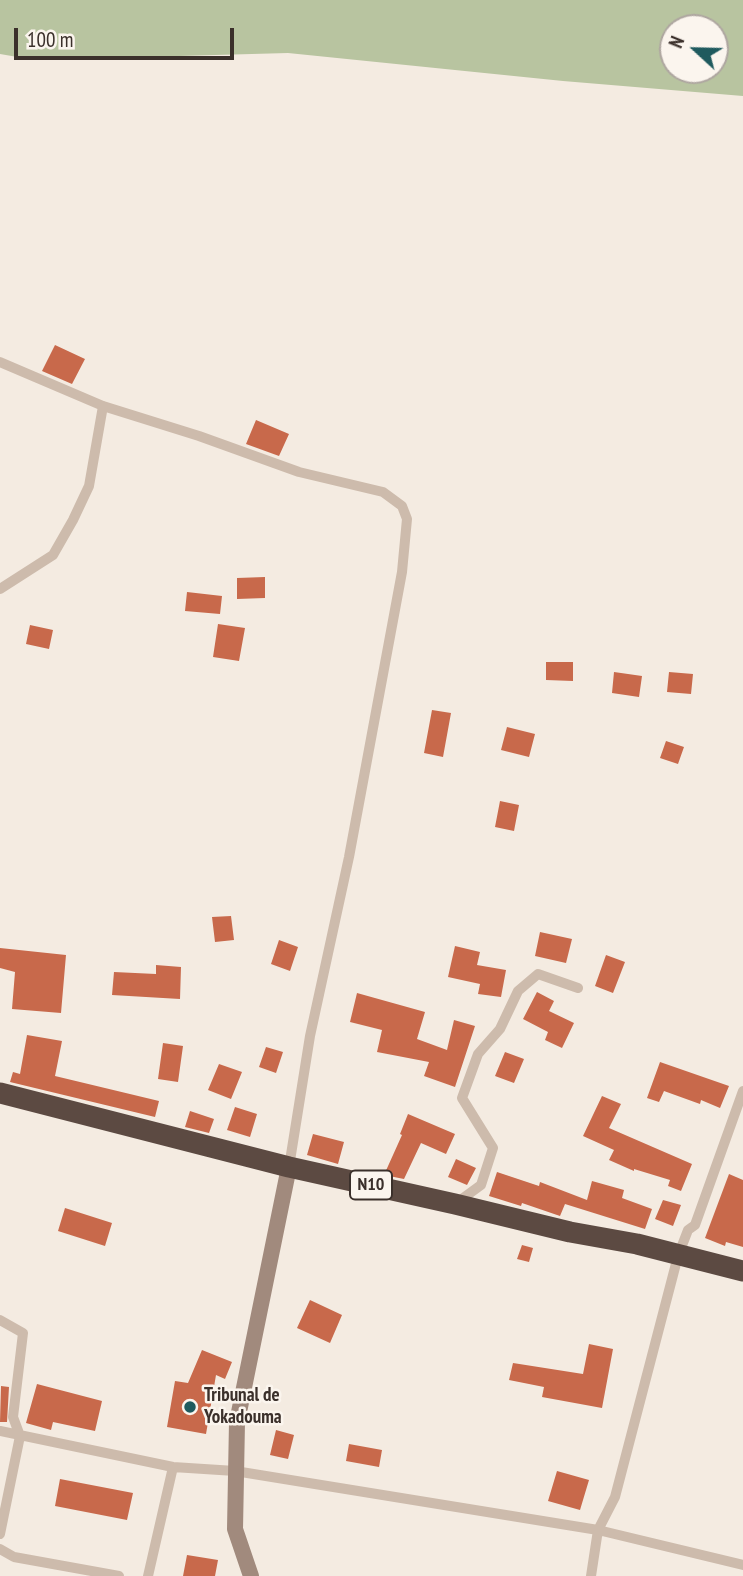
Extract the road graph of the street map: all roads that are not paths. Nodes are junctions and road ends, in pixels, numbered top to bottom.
1 (0, 362) edge
2 (103, 406) junction
3 (0, 589) edge
4 (578, 988) dead end
5 (743, 1091) edge
6 (0, 1093) edge
7 (289, 1167) junction
8 (455, 1203) junction
9 (678, 1256) junction
10 (743, 1271) edge
11 (0, 1320) edge
12 (0, 1431) edge
13 (20, 1436) junction
14 (173, 1467) junction
15 (235, 1471) junction
16 (598, 1530) junction
17 (0, 1534) edge
18 (0, 1549) edge
19 (743, 1565) edge
20 (119, 1576) edge
21 (148, 1576) edge
22 (251, 1576) edge
23 (592, 1576) edge

1 - 2 street
2 - 3 street
2 - 7 street
4 - 8 street
5 - 9 street
6 - 7 highway, N10
7 - 8 highway, N10
7 - 15 street
8 - 9 highway, N10
9 - 10 highway, N10
9 - 16 street
11 - 13 street
12 - 13 street
13 - 14 street
13 - 17 street
14 - 15 street
14 - 21 street
15 - 16 street
15 - 22 street
16 - 19 street
16 - 23 street
18 - 20 street

